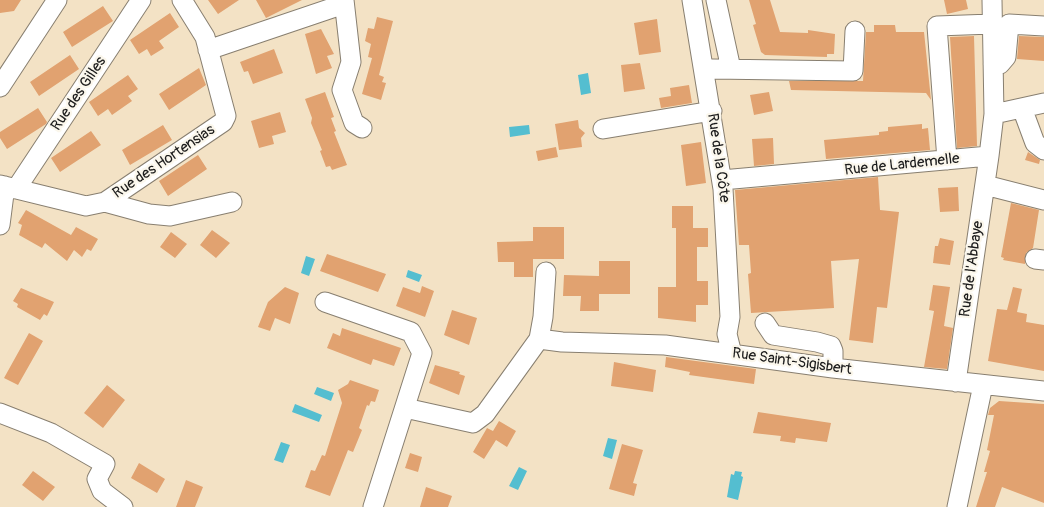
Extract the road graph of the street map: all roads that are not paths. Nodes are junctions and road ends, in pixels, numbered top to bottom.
1 (58, 0) edge
2 (141, 0) edge
3 (182, 0) edge
4 (692, 0) edge
5 (716, 0) edge
6 (344, 2) edge
7 (992, 14) edge
8 (1044, 26) edge
9 (855, 31) dead end
10 (208, 50) junction
11 (993, 64) junction
12 (731, 69) junction
13 (704, 70) junction
14 (0, 87) edge
15 (1044, 102) edge
16 (1022, 108) junction
17 (712, 111) junction
18 (994, 114) junction
19 (362, 128) dead end
20 (602, 129) dead end
21 (1044, 150) edge
22 (989, 156) junction
23 (947, 160) junction
24 (722, 180) junction
25 (984, 185) junction
26 (7, 186) edge
27 (1044, 200) edge
28 (105, 202) junction
29 (232, 202) dead end
30 (0, 225) edge
31 (546, 272) dead end
32 (325, 302) dead end
33 (730, 317) junction
34 (765, 323) dead end
35 (539, 339) junction
36 (732, 354) junction
37 (756, 358) junction
38 (833, 368) junction
39 (956, 382) junction
40 (983, 385) junction
41 (1044, 391) edge
42 (405, 408) junction
43 (0, 413) edge
44 (123, 507) edge
45 (373, 507) edge
46 (958, 507) edge

1 - 14 street
2 - 26 street, Rue des Gilles
3 - 10 street
4 - 13 street, Rue de la Côte
5 - 12 street
6 - 10 street
6 - 19 street
7 - 11 street
7 - 23 street
8 - 11 street
9 - 12 street
10 - 28 street, Rue des Hortensias
11 - 18 street
12 - 13 street
13 - 17 street, Rue de la Côte
15 - 16 street
16 - 18 street
16 - 21 street
17 - 20 street
17 - 24 street, Rue de la Côte
18 - 22 street
22 - 23 street, Rue de Lardemelle
22 - 25 street, Rue de l'Abbaye
23 - 24 street, Rue de Lardemelle
24 - 33 street, Rue de la Côte
25 - 27 street
25 - 39 street, Rue de l'Abbaye
26 - 28 street
26 - 30 street
28 - 29 street
31 - 35 street
32 - 42 street
33 - 36 street, Rue de la Côte
33 - 37 street, Rue de la Côte
34 - 38 street
35 - 36 street, Rue Saint-Sigisbert
35 - 42 street
36 - 37 street, Rue Saint-Sigisbert
37 - 38 street, Rue Saint-Sigisbert
38 - 39 street, Rue Saint-Sigisbert
39 - 40 street, Rue Saint-Sigisbert
40 - 41 street, Rue Saint-Sigisbert
40 - 46 street
42 - 45 street
43 - 44 street

